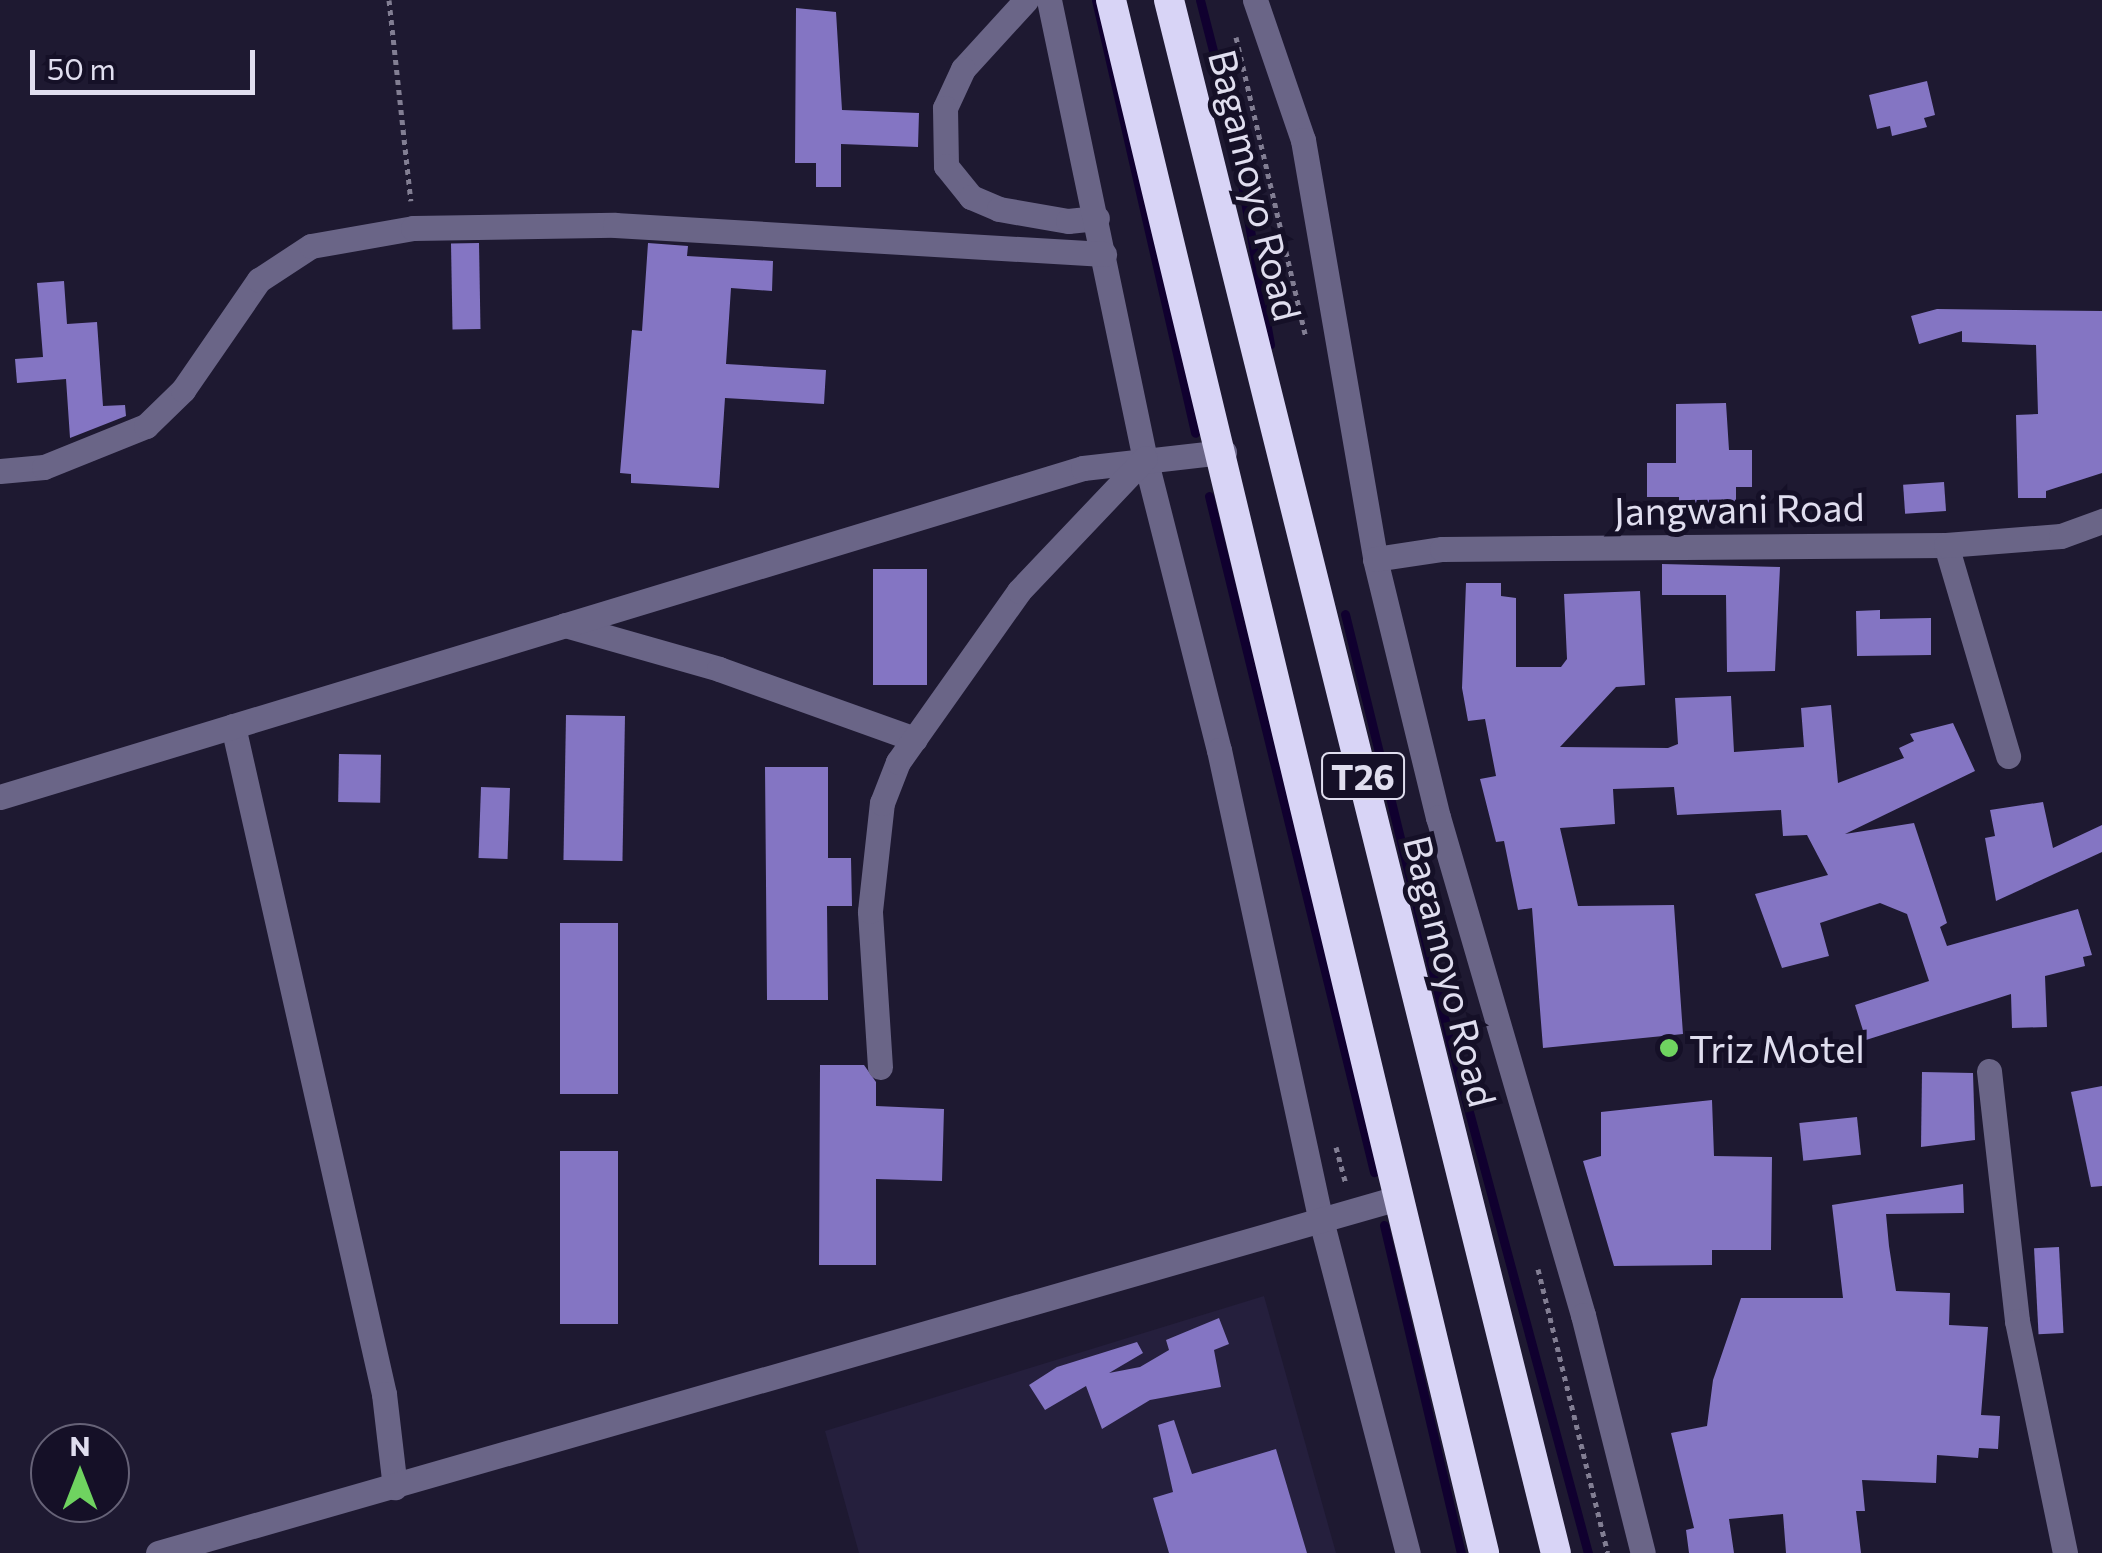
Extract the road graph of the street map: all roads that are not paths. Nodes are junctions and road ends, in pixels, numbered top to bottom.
1 (1026, 0) edge
2 (1049, 0) edge
3 (1111, 0) edge
4 (1169, 0) edge
5 (1255, 0) edge
6 (1097, 218) junction
7 (1104, 254) junction
8 (1224, 452) junction
9 (1145, 458) junction
10 (0, 471) edge
11 (2102, 521) edge
12 (1946, 545) junction
13 (1375, 559) junction
14 (565, 625) junction
15 (234, 726) junction
16 (915, 739) junction
17 (2008, 756) dead end
18 (0, 797) edge
19 (880, 1067) dead end
20 (1989, 1071) dead end
21 (1398, 1198) junction
22 (1321, 1220) junction
23 (395, 1487) junction
24 (158, 1553) edge
25 (1408, 1553) edge
26 (1484, 1553) edge
27 (1556, 1553) edge
28 (1643, 1553) edge
29 (2065, 1553) edge

1 - 6 street
2 - 6 street
3 - 8 highway, T26
4 - 27 highway, Bagamoyo Road / T26
5 - 13 street
6 - 7 street
7 - 9 street
7 - 10 street
8 - 9 street
8 - 21 highway, T26
9 - 14 street
9 - 16 street
9 - 22 street
11 - 12 street, Jangwani Road
12 - 13 street, Jangwani Road
12 - 17 street
13 - 28 street
14 - 15 street
14 - 16 street
15 - 18 street
15 - 23 street
16 - 19 street
20 - 29 street
21 - 22 street
21 - 26 highway, T26
22 - 23 street
22 - 25 street
23 - 24 street

